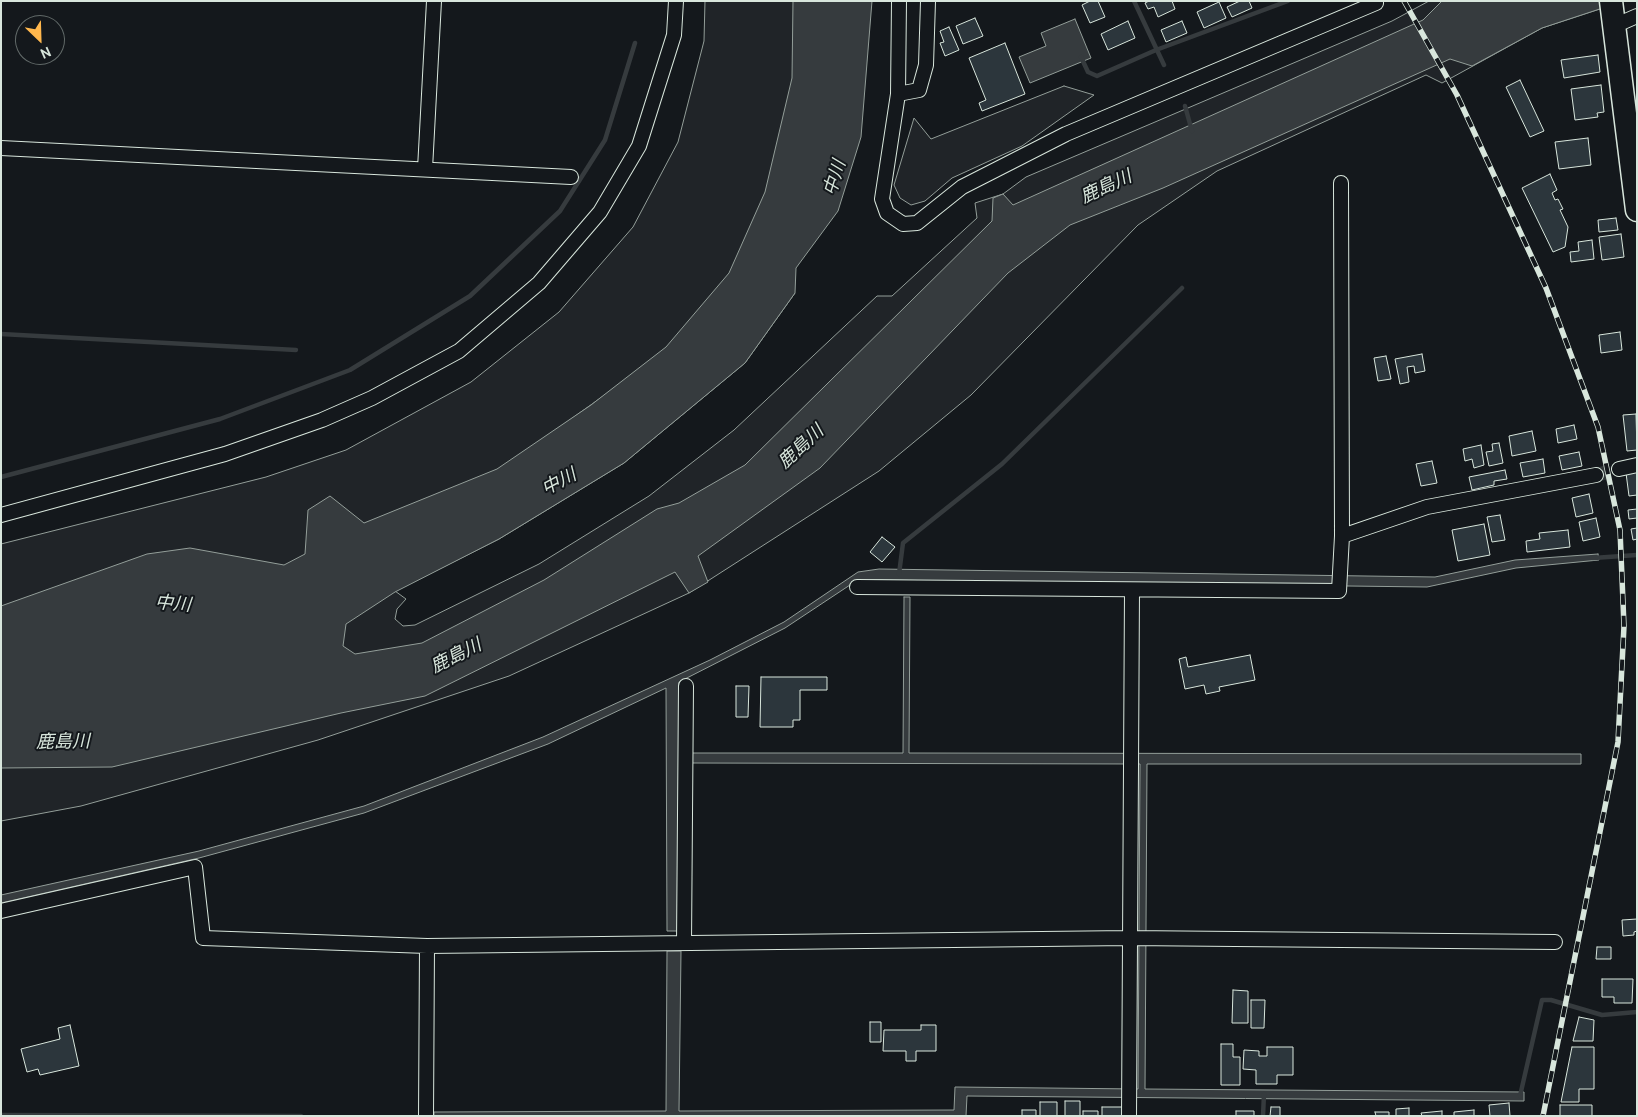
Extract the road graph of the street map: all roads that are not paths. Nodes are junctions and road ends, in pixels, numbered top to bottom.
1 (434, 1) edge
2 (676, 1) edge
3 (899, 1) edge
4 (928, 1) edge
5 (1611, 1) edge
6 (1376, 3) dead end
7 (1637, 16) edge
8 (1614, 26) junction
9 (898, 94) junction
10 (1, 148) edge
11 (425, 170) junction
12 (571, 177) dead end
13 (1342, 184) dead end
14 (1637, 210) edge
15 (1637, 465) edge
16 (1619, 469) tunnel mouth
17 (1596, 475) tunnel mouth
18 (1, 515) edge
19 (1342, 536) junction
20 (857, 587) dead end
21 (1132, 591) junction
22 (686, 686) dead end
23 (1, 911) edge
24 (1130, 938) junction
25 (1555, 942) dead end
26 (684, 943) junction
27 (427, 946) junction
28 (426, 1113) edge
29 (1129, 1116) edge

1 - 11 street
2 - 18 street
3 - 9 street
4 - 9 street
5 - 8 highway
6 - 9 street
7 - 8 street
8 - 14 highway
10 - 11 street
11 - 12 street
13 - 19 street
15 - 16 street
17 - 19 street
19 - 21 street
20 - 21 street
21 - 24 street
22 - 26 street
23 - 27 street
24 - 25 street
24 - 26 street
24 - 29 street
26 - 27 street
27 - 28 street

